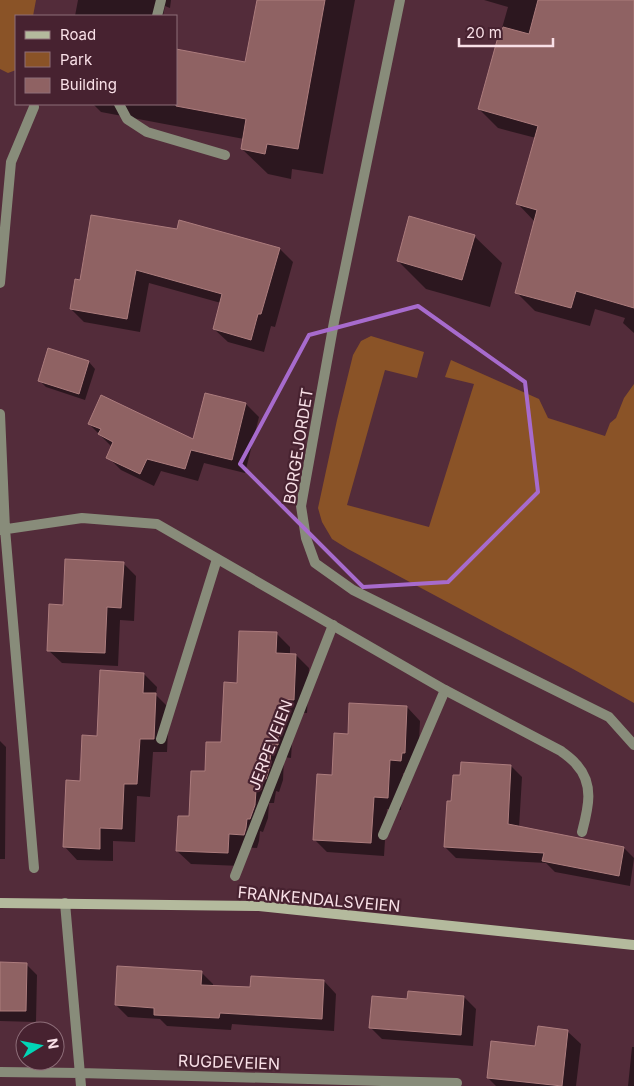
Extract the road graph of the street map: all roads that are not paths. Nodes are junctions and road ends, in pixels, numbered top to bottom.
1 (161, 0) edge
2 (400, 0) edge
3 (157, 15) edge
4 (120, 105) edge
5 (34, 107) dead end
6 (225, 155) dead end
7 (0, 283) edge
8 (0, 414) edge
9 (2, 529) edge
10 (217, 559) junction
11 (333, 626) junction
12 (445, 690) junction
13 (161, 739) dead end
14 (634, 745) edge
15 (582, 832) dead end
16 (383, 835) dead end
17 (34, 868) dead end
18 (236, 876) dead end
19 (0, 903) edge
20 (65, 903) junction
21 (634, 945) edge
22 (0, 1072) edge
23 (80, 1073) junction
24 (456, 1083) dead end
25 (80, 1086) edge

1 - 3 street
2 - 14 street, BORGEJORDET
4 - 6 street
5 - 7 street
8 - 9 street
9 - 10 street
9 - 17 street
10 - 11 street
10 - 13 street
11 - 12 street
11 - 18 street, JERPEVEIEN
12 - 15 street
12 - 16 street
19 - 20 main road, FRANKENDALSVEIEN
20 - 21 main road, FRANKENDALSVEIEN
20 - 23 street
22 - 23 street, RUGDEVEIEN
23 - 24 street, RUGDEVEIEN
23 - 25 street

